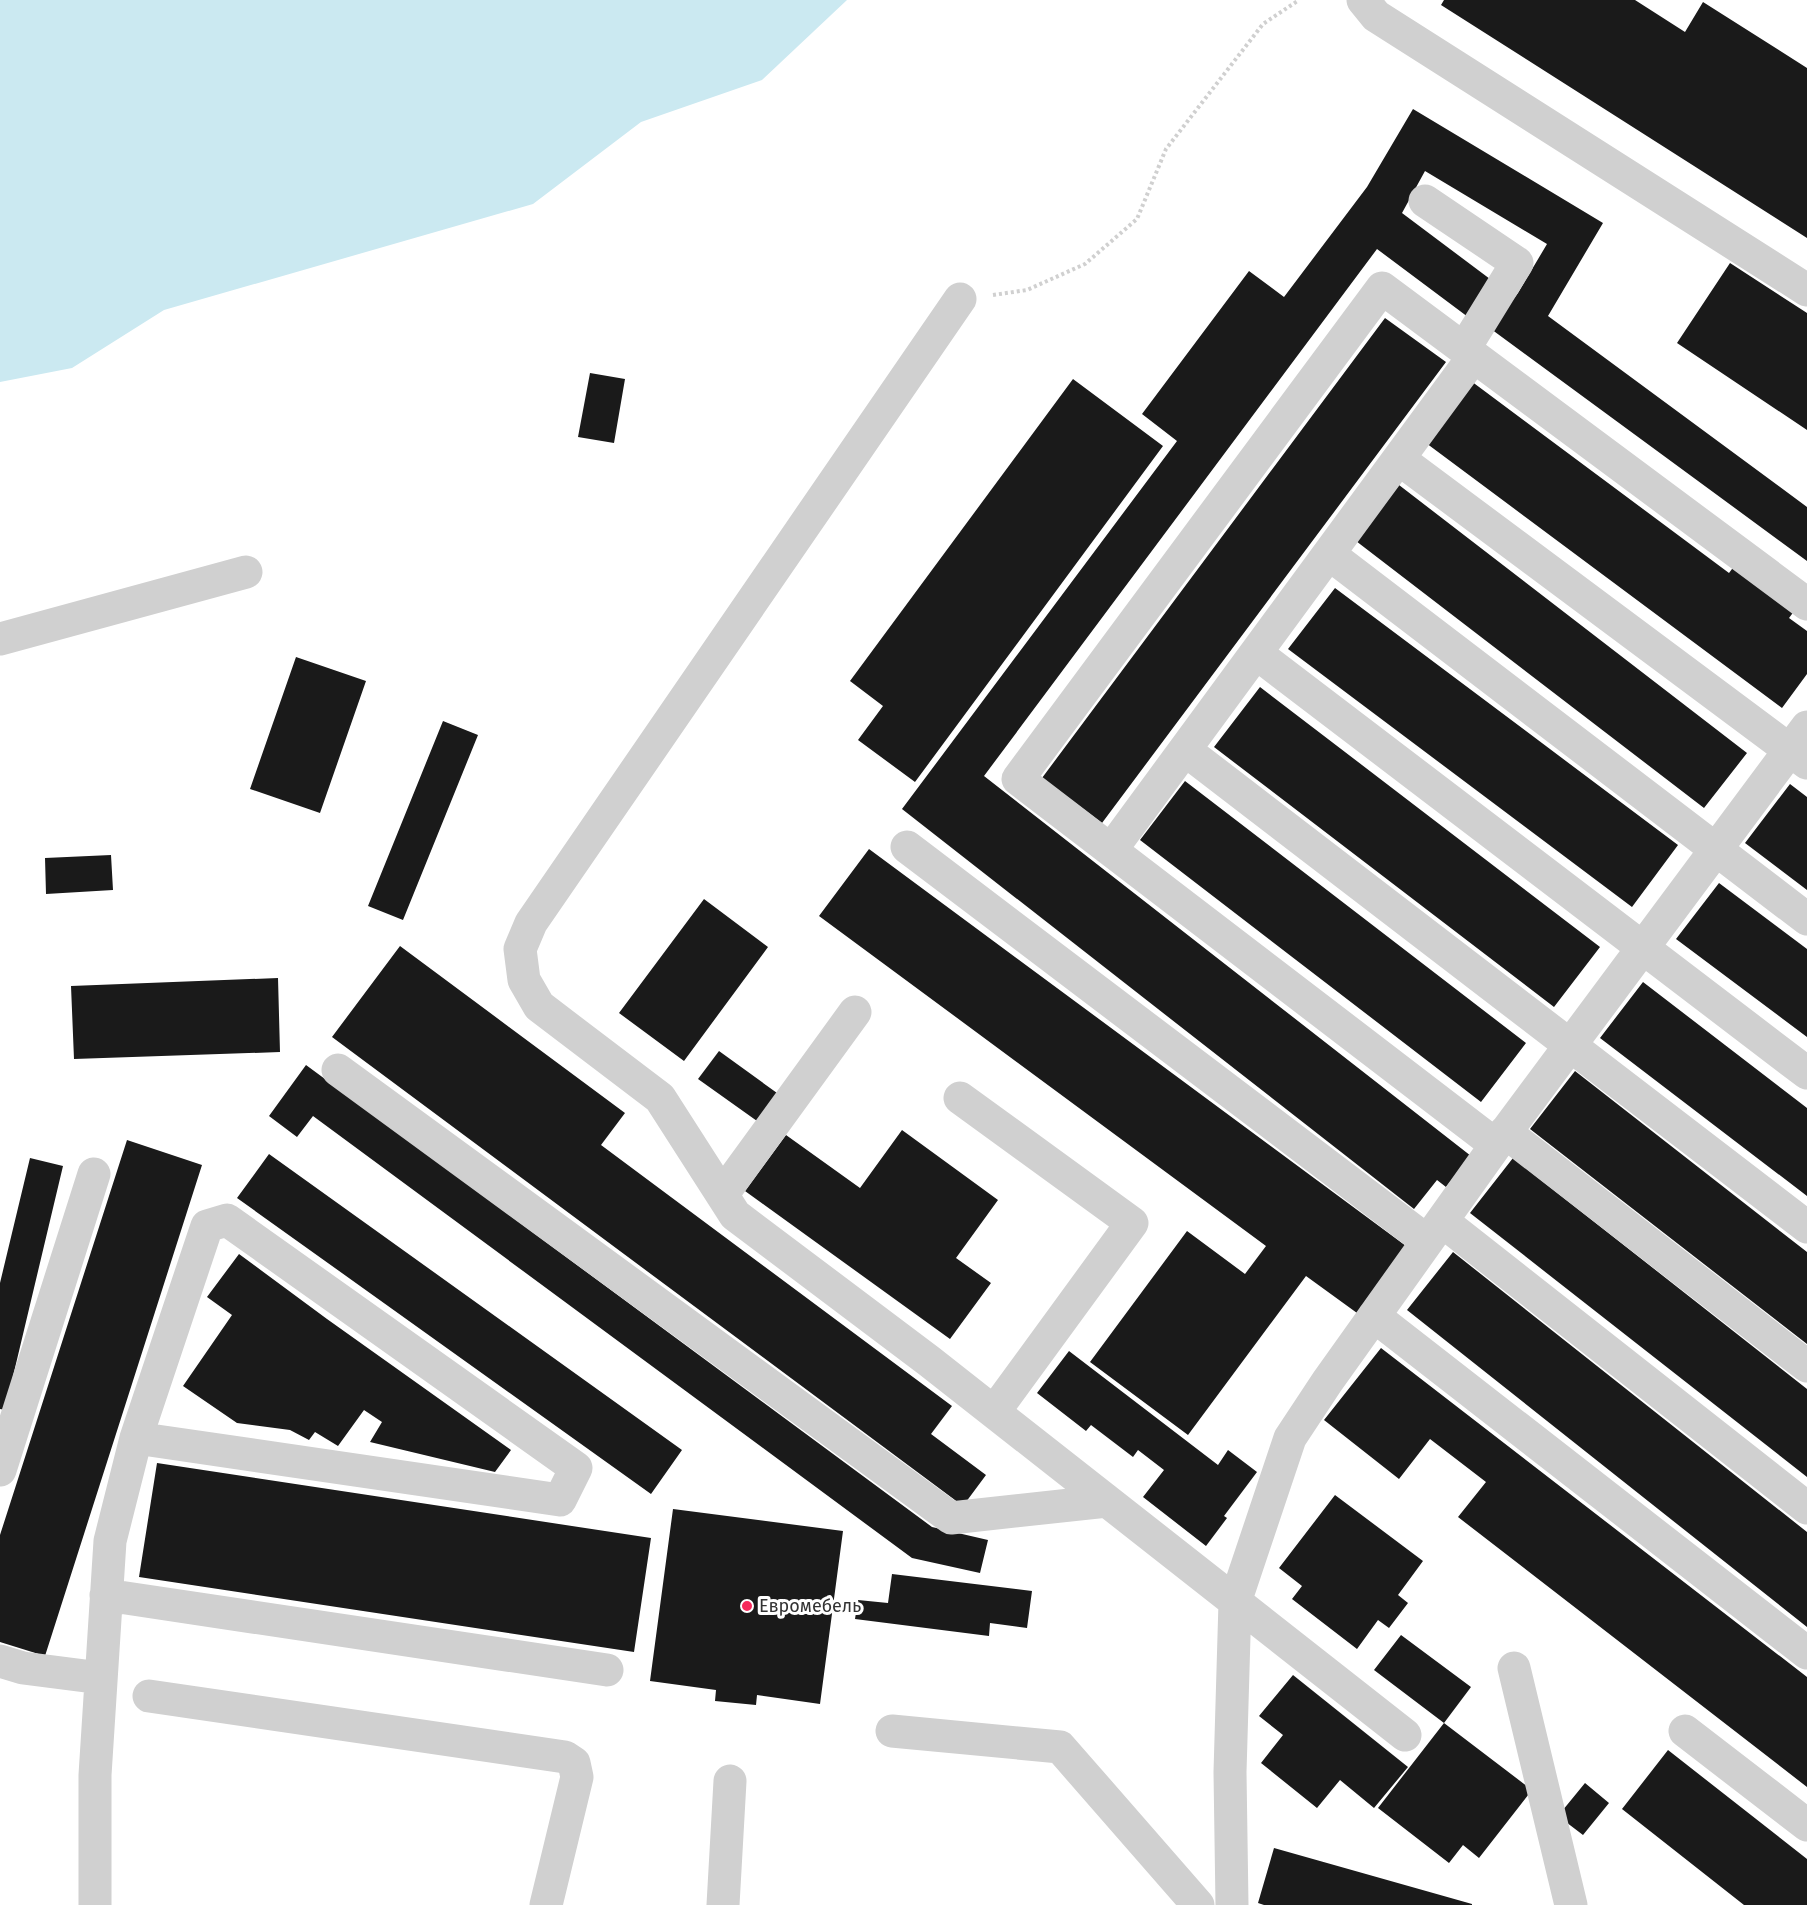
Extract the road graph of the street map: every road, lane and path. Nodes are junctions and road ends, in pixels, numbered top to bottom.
1 (1299, 0) edge
2 (1364, 0) edge
3 (1425, 201) dead end
4 (1807, 290) edge
5 (960, 299) joint
6 (1469, 353) junction
7 (1399, 459) junction
8 (1329, 554) junction
9 (246, 572) dead end
10 (1807, 604) edge
11 (0, 639) edge
12 (1256, 653) junction
13 (1801, 746) edge
14 (1185, 750) junction
15 (907, 847) dead end
16 (1111, 850) junction
17 (1715, 850) junction
18 (1807, 920) edge
19 (1642, 948) junction
20 (855, 1012) dead end
21 (1569, 1044) junction
22 (338, 1070) dead end
23 (1807, 1072) edge
24 (960, 1098) dead end
25 (1500, 1138) junction
26 (94, 1174) dead end
27 (722, 1195) junction
28 (1807, 1227) edge
29 (1434, 1231) junction
30 (1374, 1316) junction
31 (1807, 1366) edge
32 (994, 1412) junction
33 (136, 1438) junction
34 (0, 1470) edge
35 (1107, 1501) junction
36 (1807, 1508) edge
37 (106, 1595) junction
38 (1235, 1602) junction
39 (1807, 1653) edge
40 (0, 1661) edge
41 (1514, 1668) dead end
42 (607, 1670) dead end
43 (101, 1678) junction
44 (149, 1696) dead end
45 (892, 1731) dead end
46 (1685, 1731) dead end
47 (1405, 1735) dead end
48 (730, 1780) dead end
49 (1807, 1825) edge
50 (94, 1905) edge
51 (546, 1905) edge
52 (723, 1905) edge
53 (1198, 1905) edge
54 (1232, 1905) edge
55 (1571, 1905) edge

1 - 5 path
2 - 4 lane
3 - 6 lane
5 - 27 lane
6 - 7 lane
6 - 10 lane
6 - 16 lane
7 - 8 lane
7 - 13 lane
8 - 12 lane
8 - 17 lane
9 - 11 lane
12 - 14 lane
12 - 19 lane
13 - 17 lane
14 - 16 lane
14 - 21 lane
15 - 29 lane
16 - 25 lane
17 - 18 lane
17 - 19 lane
19 - 21 lane
19 - 23 lane
20 - 27 lane
21 - 25 lane
21 - 28 lane
22 - 35 lane
24 - 32 lane
25 - 29 lane
25 - 31 lane
26 - 34 lane
27 - 32 lane
29 - 30 lane
29 - 36 lane
30 - 38 lane
30 - 39 lane
32 - 35 lane
33 - 33 lane
33 - 37 lane
35 - 38 lane
37 - 42 lane
37 - 43 lane
38 - 47 lane
38 - 54 lane
40 - 43 lane
41 - 55 lane
43 - 50 lane
44 - 51 lane
45 - 53 lane
46 - 49 lane
48 - 52 lane

